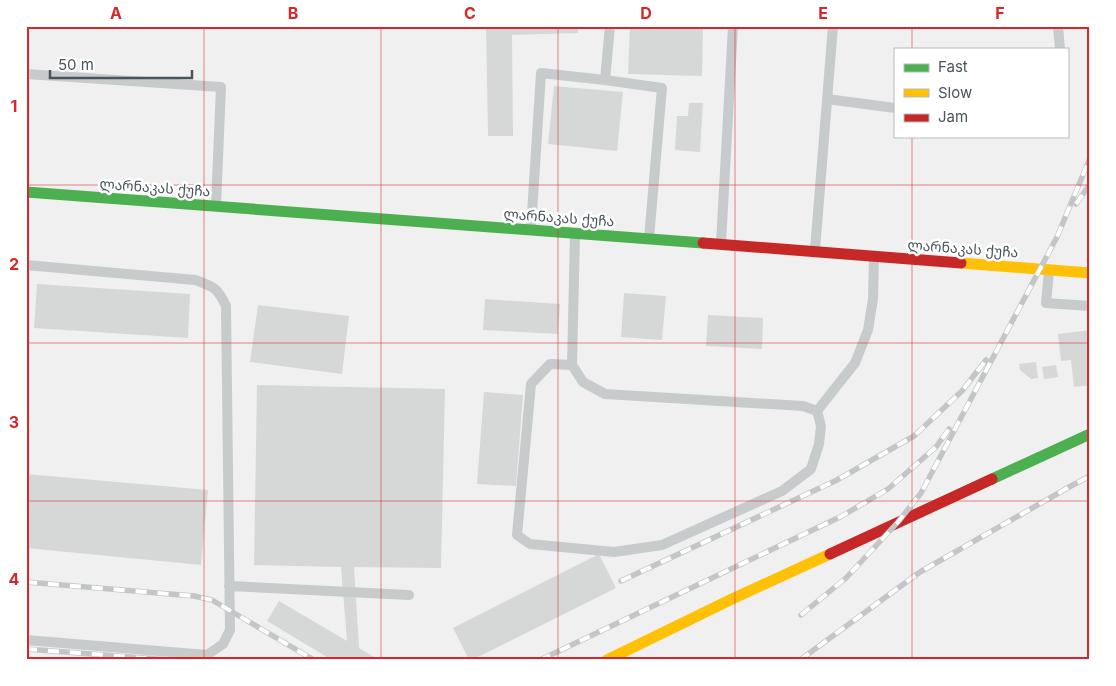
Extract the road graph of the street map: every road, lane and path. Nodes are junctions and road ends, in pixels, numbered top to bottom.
1 (610, 26) edge
2 (733, 26) edge
3 (833, 26) edge
4 (1058, 26) edge
5 (1060, 48) edge
6 (26, 74) edge
7 (606, 80) junction
8 (827, 99) junction
9 (894, 108) edge
10 (26, 192) edge
11 (216, 206) junction
12 (531, 230) junction
13 (575, 233) junction
14 (649, 239) junction
15 (721, 244) junction
16 (815, 252) junction
17 (874, 256) junction
18 (26, 265) edge
19 (1049, 270) junction
20 (1090, 273) edge
21 (1090, 306) edge
22 (572, 366) junction
23 (817, 411) junction
24 (1090, 434) edge
25 (229, 586) junction
26 (409, 595) dead end
27 (26, 640) edge
28 (607, 660) edge

1 - 7 lane
2 - 15 lane
3 - 8 lane
4 - 5 lane
6 - 11 lane
7 - 12 lane
7 - 14 lane
8 - 9 lane
8 - 16 lane
10 - 11 main road, ლარნაკას ქუჩა
11 - 12 main road, ლარნაკას ქუჩა
12 - 13 main road, ლარნაკას ქუჩა
13 - 14 main road, ლარნაკას ქუჩა
13 - 22 lane
14 - 15 main road, ლარნაკას ქუჩა
15 - 16 main road, ლარნაკას ქუჩა
16 - 17 main road, ლარნაკას ქუჩა
17 - 19 main road, ლარნაკას ქუჩა
17 - 23 lane
18 - 25 lane
19 - 20 main road, ლარნაკას ქუჩა
19 - 21 lane
22 - 23 lane
22 - 23 lane
24 - 28 main road
25 - 26 lane
25 - 27 lane

